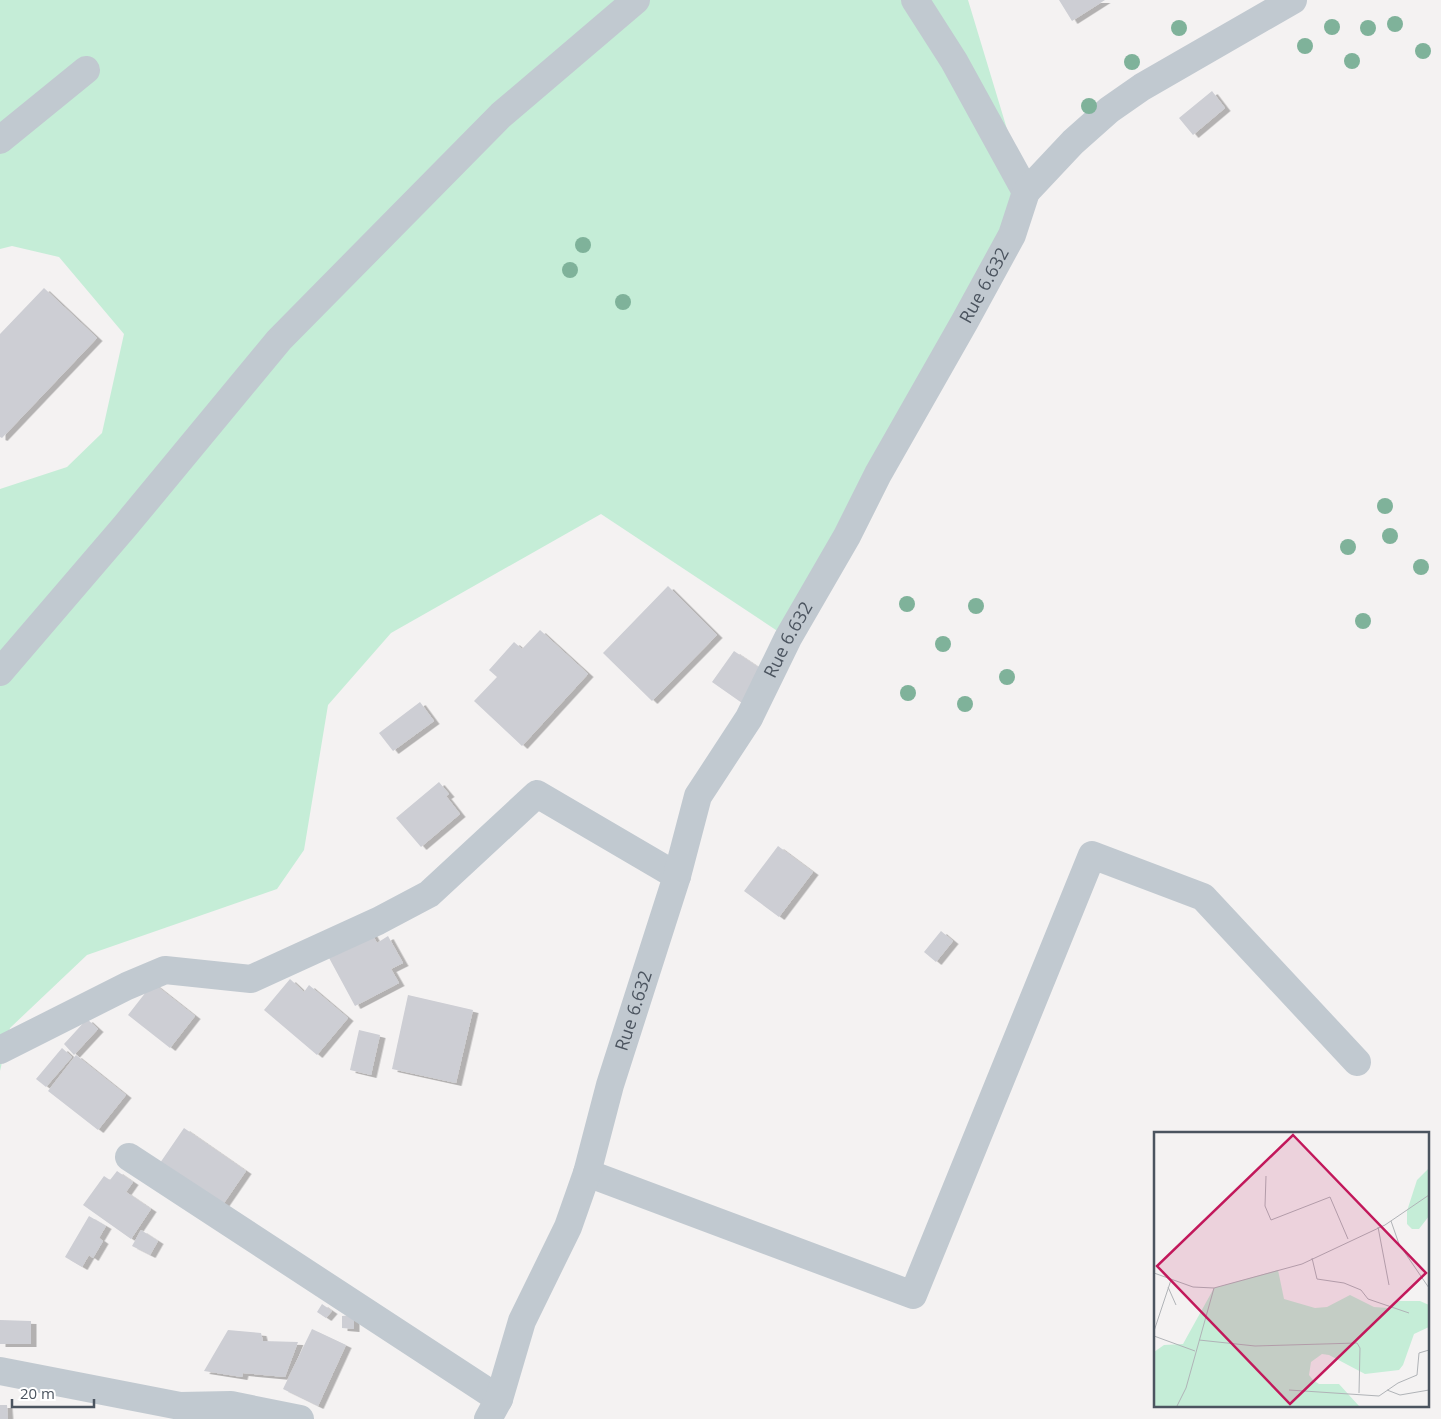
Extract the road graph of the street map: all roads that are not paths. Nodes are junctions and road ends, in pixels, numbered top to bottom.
1 (636, 0) edge
2 (915, 0) edge
3 (1291, 0) edge
4 (86, 70) dead end
5 (0, 140) edge
6 (1026, 192) junction
7 (0, 672) edge
8 (677, 876) junction
9 (0, 1050) edge
10 (1357, 1062) dead end
11 (129, 1157) dead end
12 (587, 1173) junction
13 (0, 1371) edge
14 (493, 1409) edge
15 (300, 1419) edge

1 - 7 street
2 - 6 street
3 - 6 street, Rue 6.632
4 - 5 street
6 - 8 street, Rue 6.632
8 - 9 street
8 - 12 street, Rue 6.632
10 - 12 street
11 - 14 street
12 - 14 street, Rue 6.632
13 - 15 street

